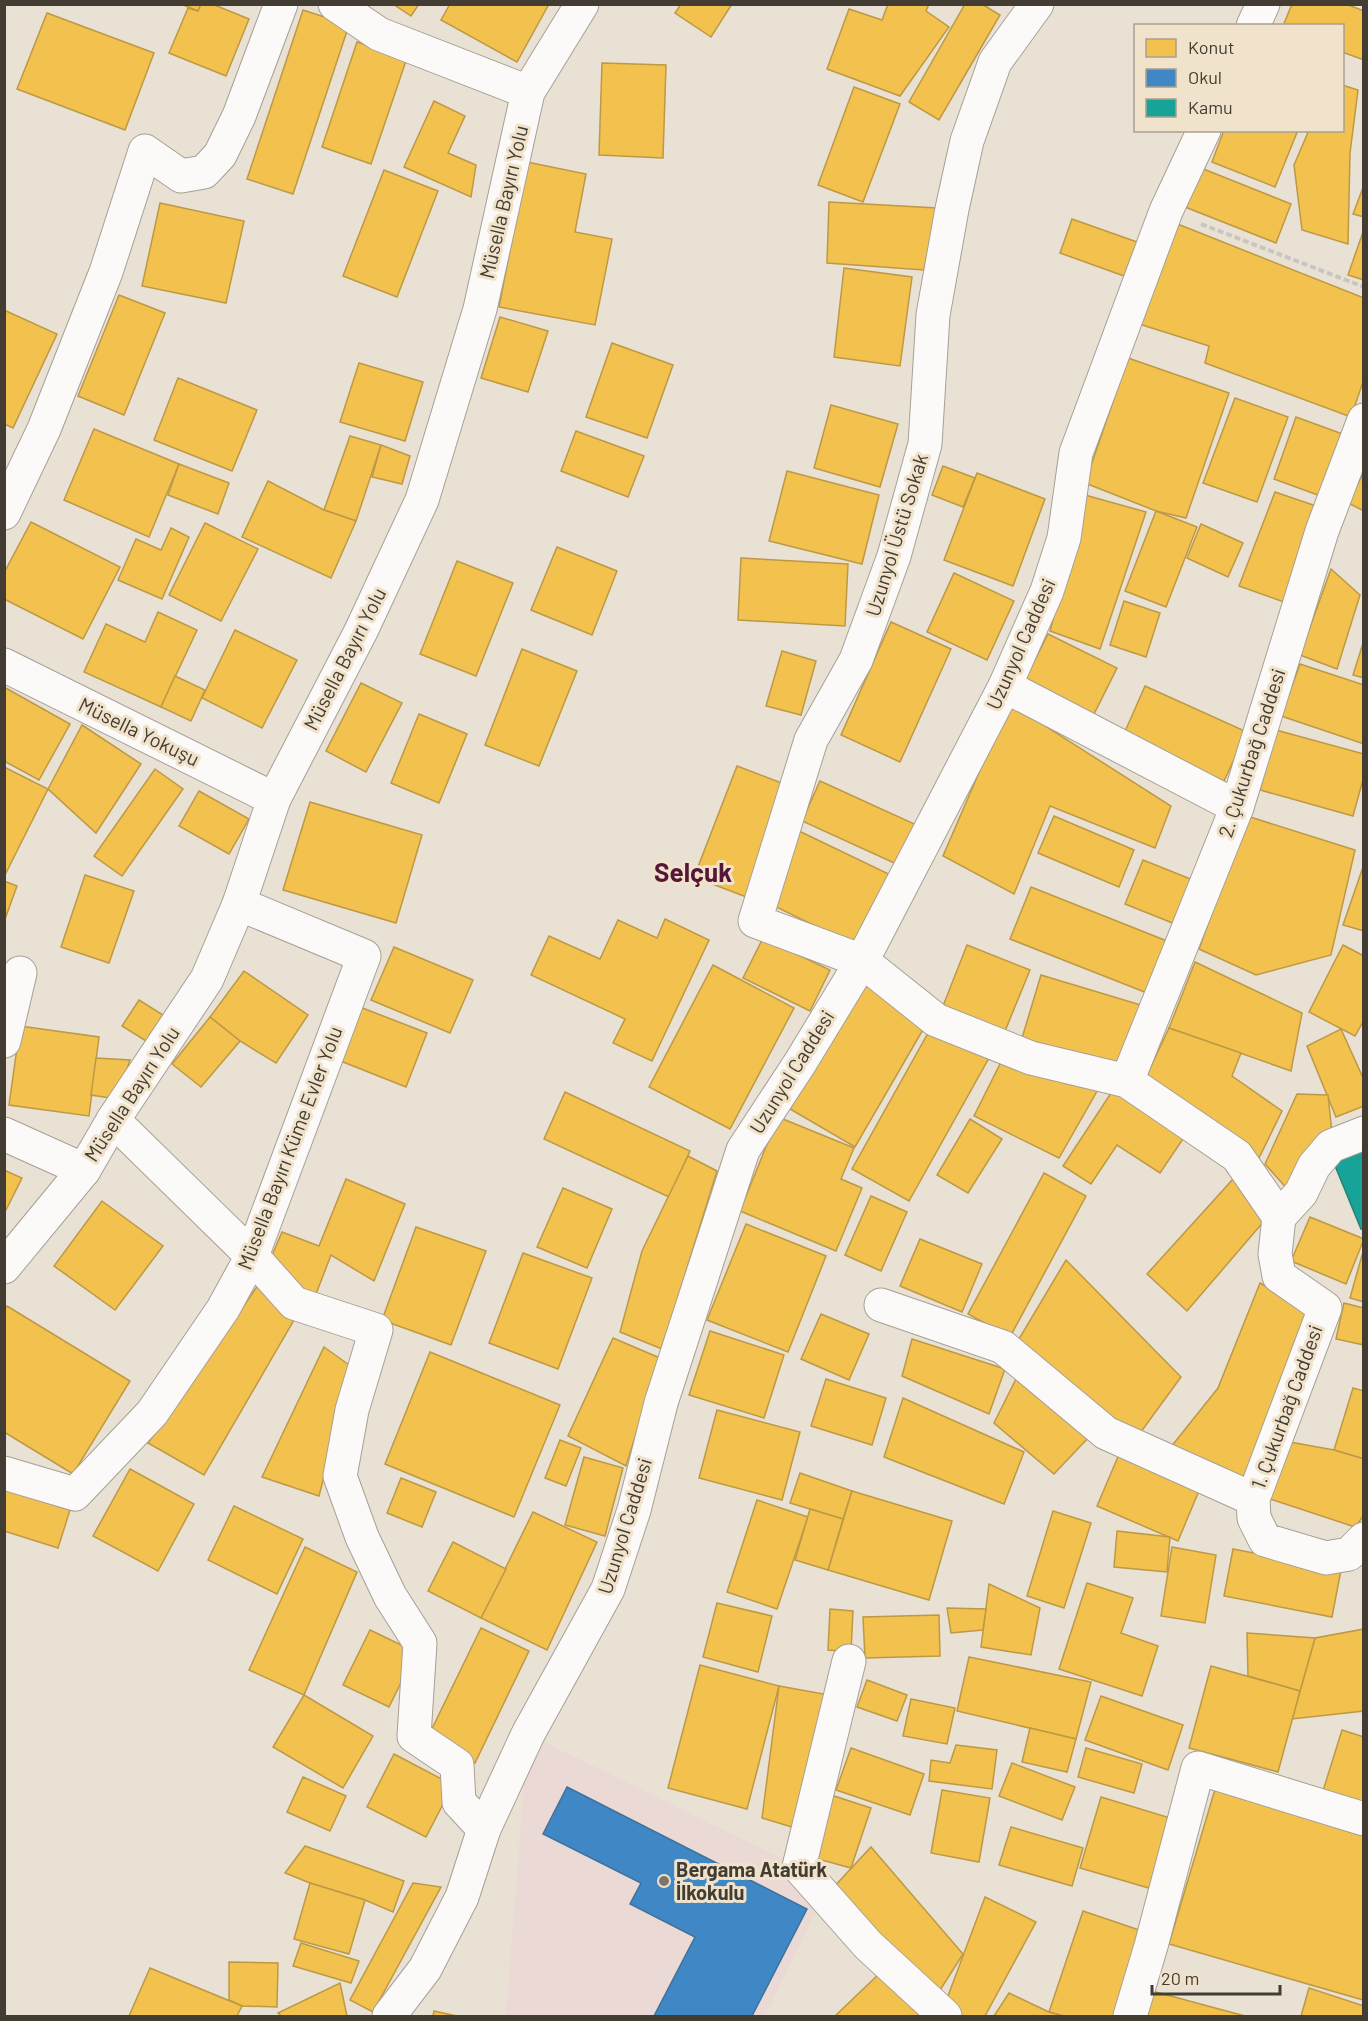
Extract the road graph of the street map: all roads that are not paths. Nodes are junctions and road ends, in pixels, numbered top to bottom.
1 (281, 4) edge
2 (335, 4) edge
3 (582, 4) edge
4 (1037, 4) edge
5 (1263, 4) edge
6 (1254, 24) edge
7 (528, 92) junction
8 (1203, 132) edge
9 (1364, 420) edge
10 (4, 513) edge
11 (4, 665) edge
12 (1005, 686) junction
13 (274, 799) junction
14 (1237, 807) junction
15 (238, 904) junction
16 (862, 961) junction
17 (20, 973) dead end
18 (4, 1041) edge
19 (1127, 1081) junction
20 (112, 1120) junction
21 (1364, 1132) edge
22 (4, 1134) edge
23 (84, 1170) junction
24 (1279, 1217) junction
25 (252, 1256) junction
26 (4, 1267) edge
27 (880, 1305) dead end
28 (4, 1473) edge
29 (1253, 1499) junction
30 (1364, 1539) edge
31 (849, 1661) dead end
32 (1364, 1820) edge
33 (484, 1829) junction
34 (389, 2016) edge
35 (945, 2016) edge
36 (1130, 2016) edge

1 - 10 street
2 - 7 street
3 - 7 street, Müsella Bayırı Yolu
4 - 16 street, Uzunyol Üstü Sokak
5 - 6 street
7 - 13 street, Müsella Bayırı Yolu
8 - 12 street, Uzunyol Caddesi
9 - 14 street, 2. Çukurbağ Caddesi
11 - 13 street, Müsella Yokuşu
12 - 14 street
12 - 16 street, Uzunyol Caddesi
13 - 15 street, Müsella Bayırı Yolu
14 - 19 street, 2. Çukurbağ Caddesi
15 - 20 street, Müsella Bayırı Yolu
15 - 25 street, Müsella Bayırı Küme Evler Yolu
16 - 19 street
16 - 33 street, Uzunyol Caddesi
17 - 18 street
19 - 24 street
20 - 23 street, Müsella Bayırı Yolu
20 - 25 street
21 - 24 street
22 - 23 street
23 - 26 street, Müsella Bayırı Yolu
24 - 29 street, 1. Çukurbağ Caddesi
25 - 28 street, Müsella Bayırı Küme Evler Yolu
25 - 33 street
27 - 29 street
29 - 30 street, 1. Çukurbağ Caddesi
31 - 35 street
32 - 36 street
33 - 34 street, Uzunyol Caddesi

